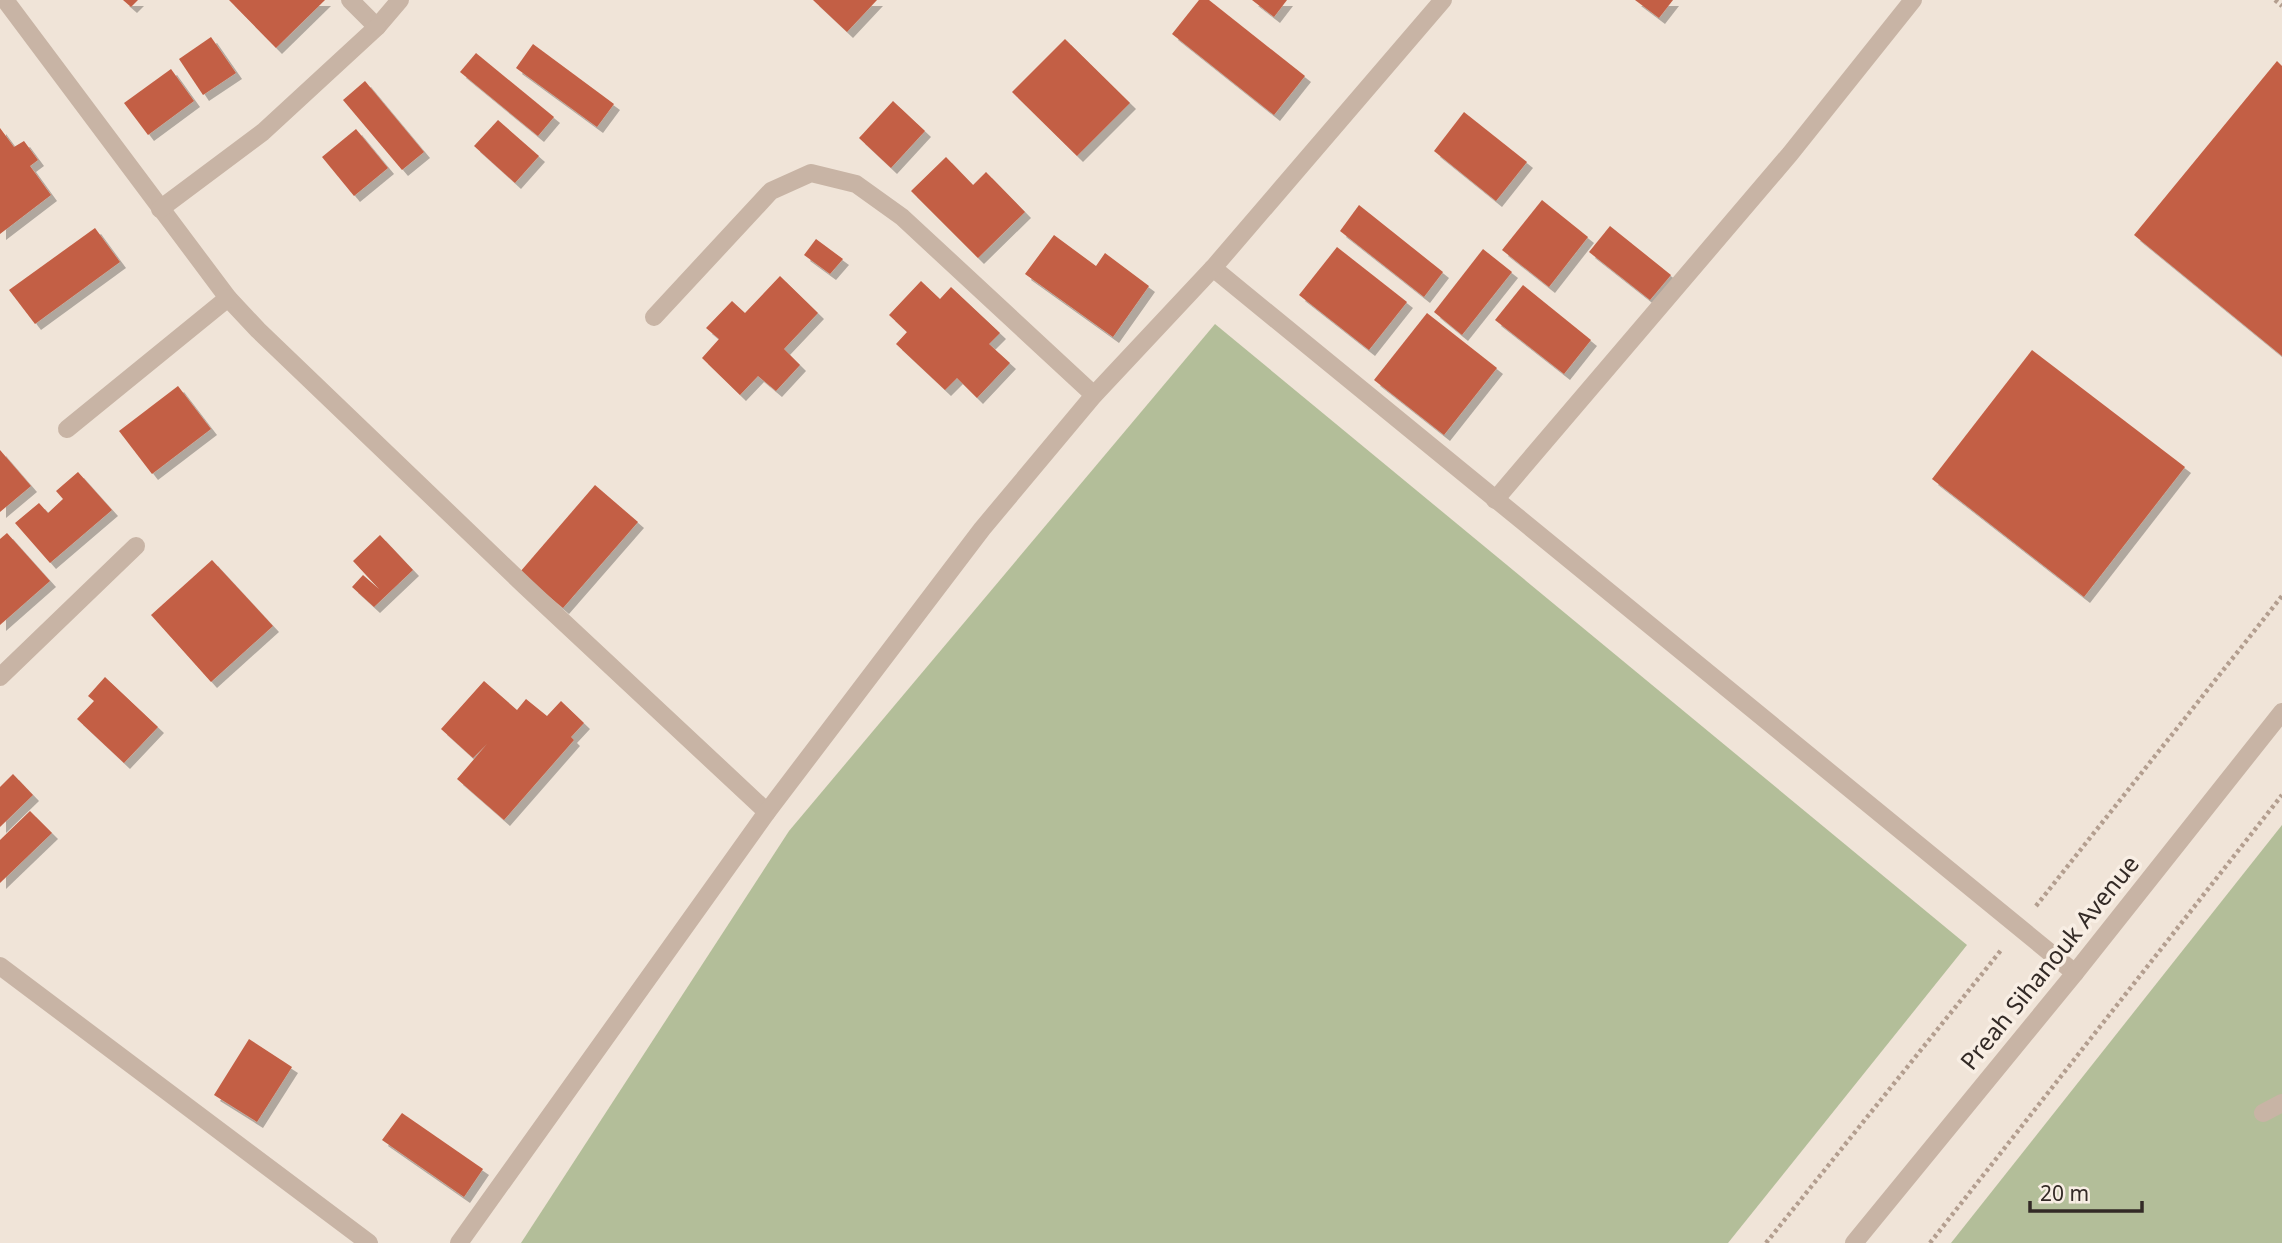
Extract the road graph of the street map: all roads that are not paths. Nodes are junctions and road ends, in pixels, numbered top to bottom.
1 (5, 0) edge
2 (350, 0) edge
3 (400, 0) edge
4 (1443, 0) edge
5 (1913, 0) edge
6 (377, 27) junction
7 (160, 209) junction
8 (1213, 268) junction
9 (228, 298) junction
10 (654, 317) dead end
11 (1094, 394) junction
12 (67, 429) dead end
13 (1495, 500) junction
14 (136, 546) dead end
15 (0, 677) edge
16 (2282, 712) edge
17 (766, 813) junction
18 (0, 966) edge
19 (2075, 973) junction
20 (2282, 1103) edge
21 (2263, 1113) dead end
22 (369, 1243) edge
23 (458, 1243) edge
24 (1854, 1243) edge

1 - 7 street
2 - 6 street
3 - 6 street
4 - 8 street
5 - 13 street
6 - 7 street
7 - 9 street
8 - 11 street
8 - 13 street
9 - 12 street
9 - 17 street
10 - 11 street
11 - 17 street
13 - 19 street
14 - 15 street
16 - 19 street, Preah Sihanouk Avenue
17 - 23 street
18 - 22 street
19 - 24 street, Preah Sihanouk Avenue
20 - 21 street

